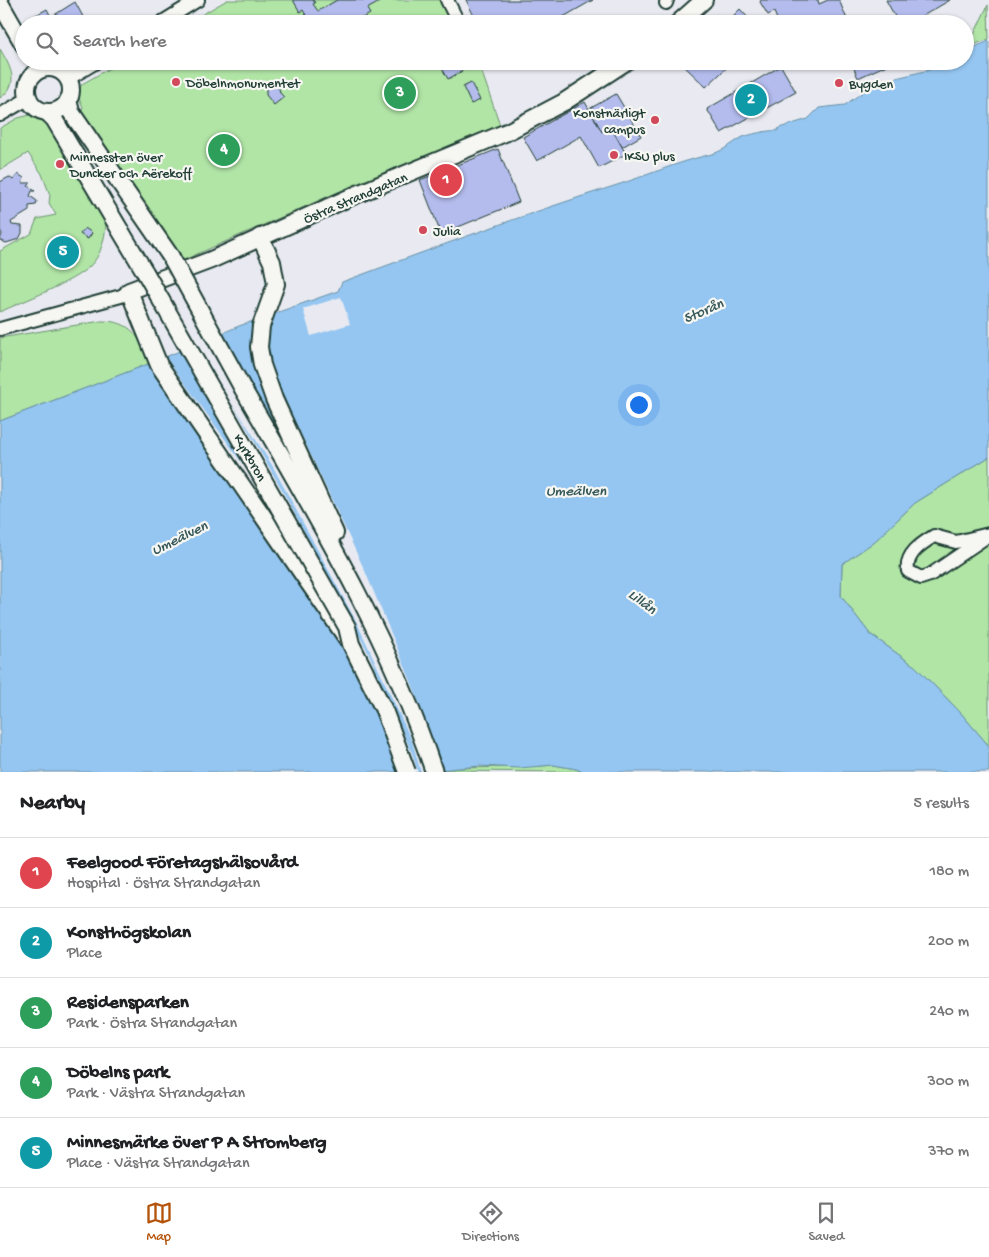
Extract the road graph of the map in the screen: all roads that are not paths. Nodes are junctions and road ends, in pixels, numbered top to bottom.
1 (198, 0) edge
2 (447, 0) edge
3 (704, 0) edge
4 (0, 3) edge
5 (174, 15) edge
6 (454, 15) edge
7 (687, 15) edge
8 (15, 30) edge
9 (33, 70) edge
10 (56, 70) edge
11 (83, 70) edge
12 (613, 70) edge
13 (68, 79) junction
14 (29, 98) junction
15 (68, 100) junction
16 (47, 112) junction
17 (0, 115) edge
18 (260, 237) junction
19 (129, 291) junction
20 (0, 328) edge
21 (989, 534) edge
22 (342, 567) junction
23 (351, 644) junction
24 (408, 772) edge
25 (434, 772) edge

1 - 5 street
2 - 6 street
3 - 7 street
4 - 8 street
9 - 14 street
10 - 13 street
11 - 13 street
12 - 18 street, Östra Strandgatan
13 - 15 street
14 - 16 street
14 - 17 street
15 - 16 street
15 - 22 street, Kyrkbron, bridge
16 - 23 street, Kyrkbron, bridge
18 - 19 street, Östra Strandgatan
18 - 22 street, Kyrkbron
19 - 20 street
19 - 23 street, Kyrkbron
21 - 21 street
22 - 25 street, Kyrkbron
23 - 24 street, Kyrkbron, bridge

